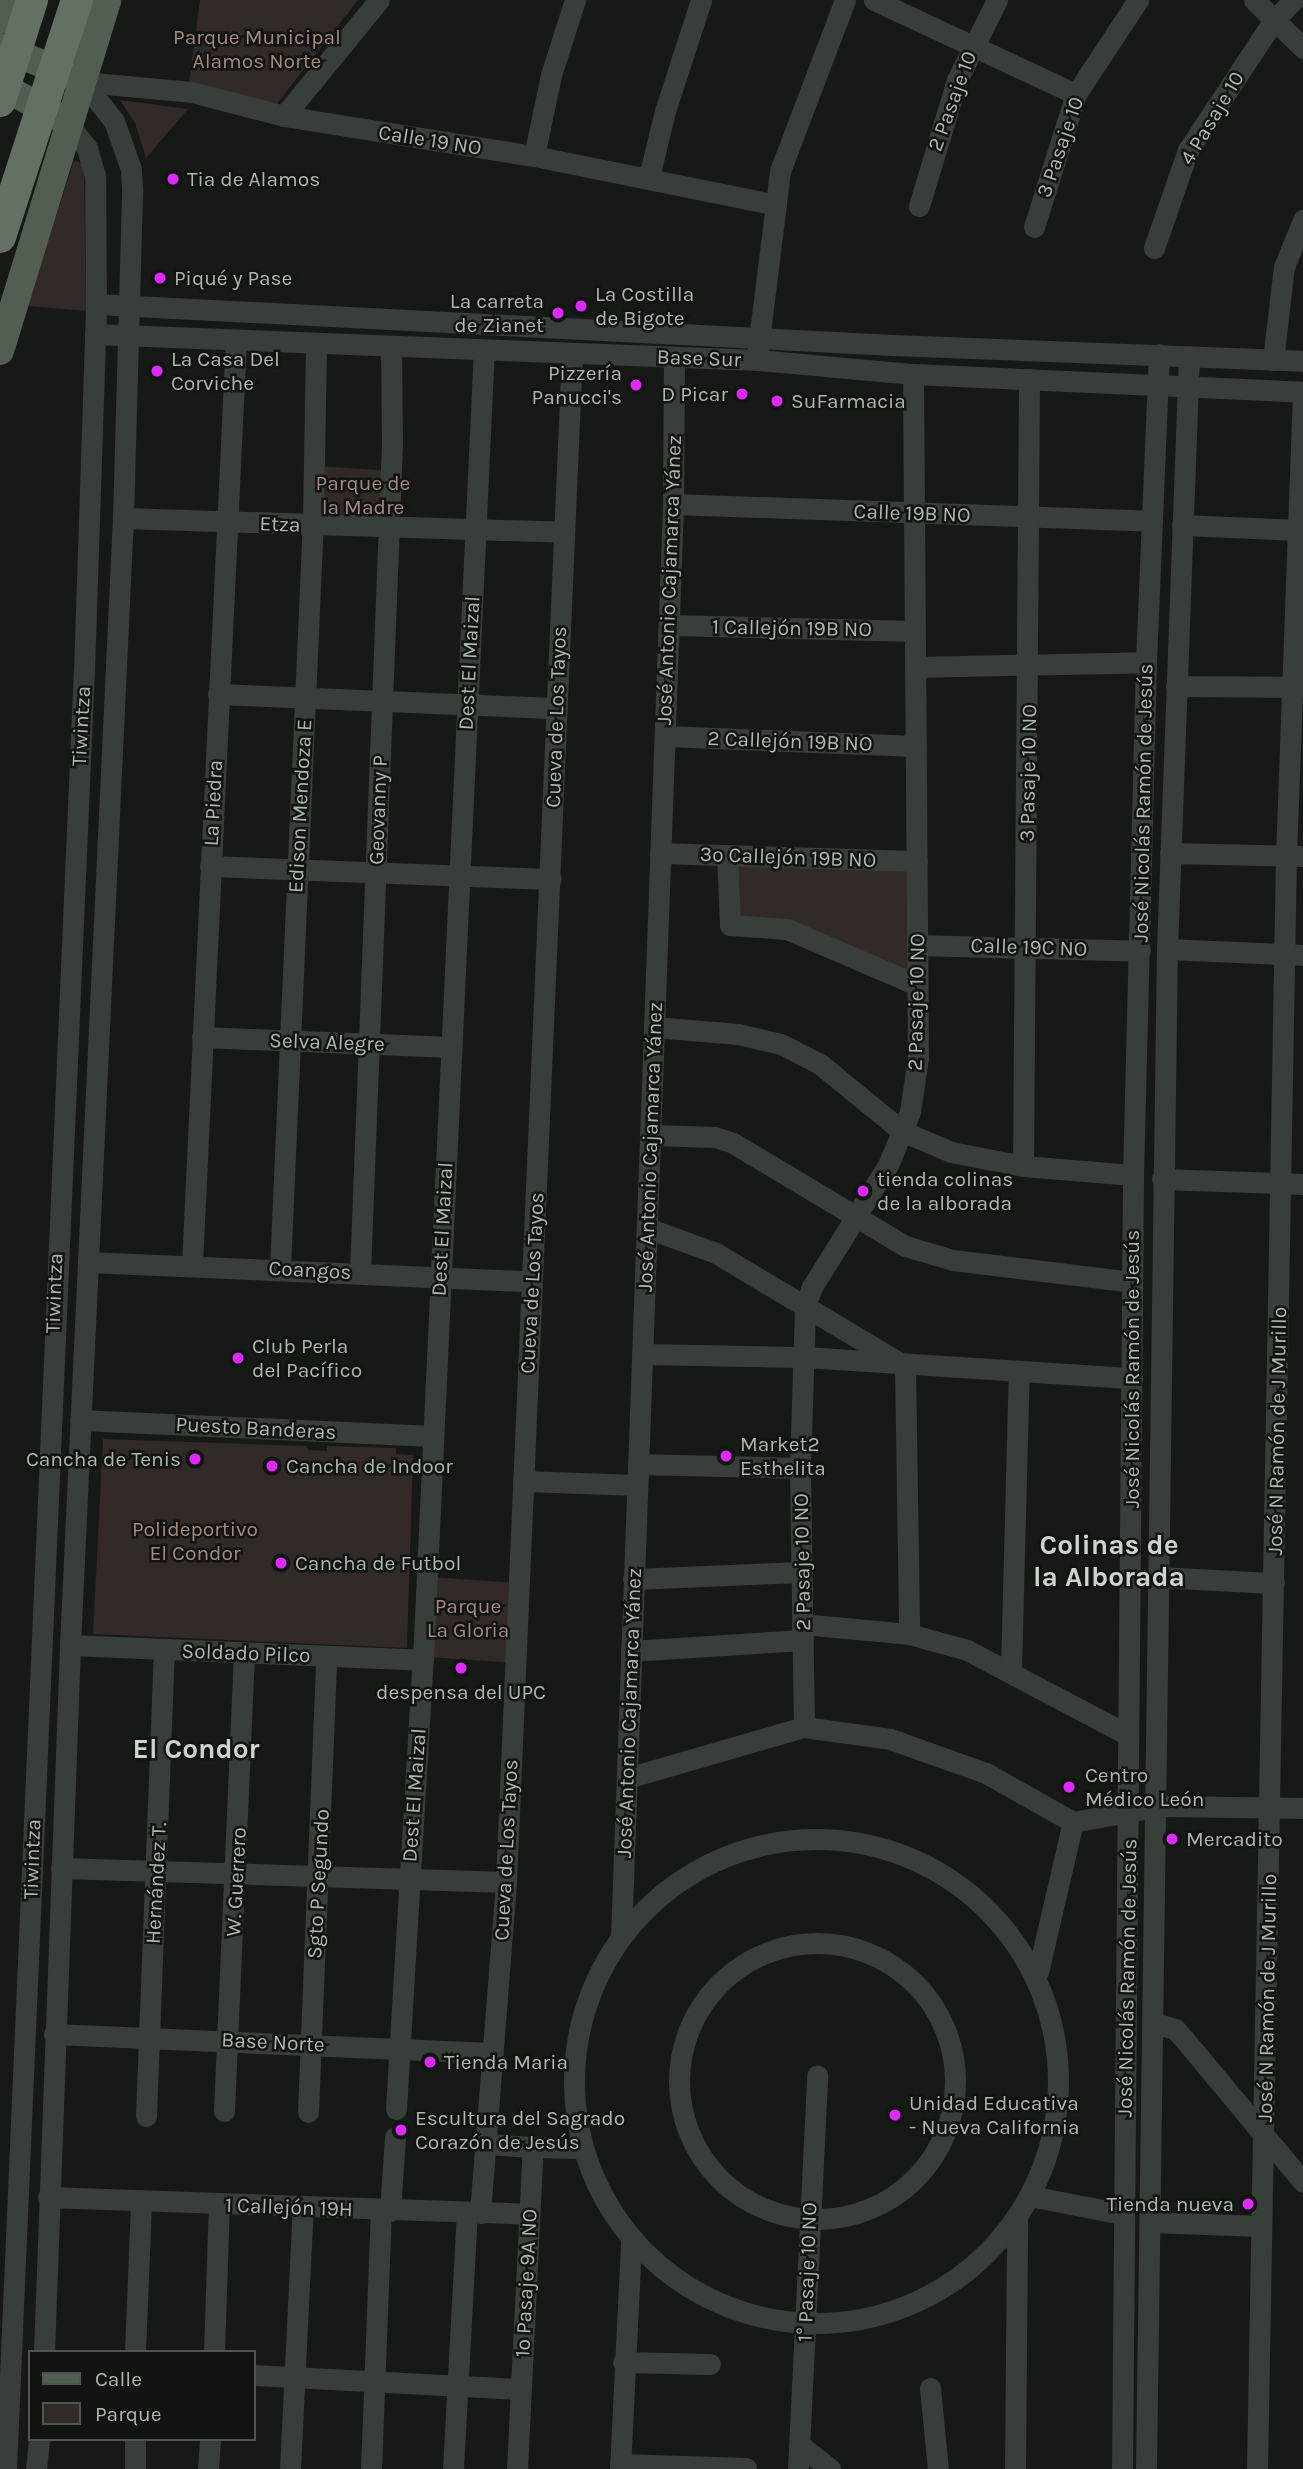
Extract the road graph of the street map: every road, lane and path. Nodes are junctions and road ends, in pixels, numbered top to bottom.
1 (5, 0) edge
2 (32, 0) edge
3 (77, 0) edge
4 (107, 0) edge
5 (379, 0) edge
6 (575, 0) edge
7 (701, 0) edge
8 (845, 0) edge
9 (874, 0) edge
10 (997, 0) edge
11 (1138, 0) edge
12 (1254, 0) edge
13 (1293, 0) edge
14 (0, 20) edge
15 (1274, 20) junction
16 (973, 43) junction
17 (1303, 48) edge
18 (9, 50) edge
19 (70, 75) junction
20 (2, 91) edge
21 (1076, 94) junction
22 (56, 116) junction
23 (284, 116) junction
24 (534, 156) junction
25 (649, 177) junction
26 (776, 205) junction
27 (919, 206) dead end
28 (1303, 220) edge
29 (1034, 227) dead end
30 (0, 237) edge
31 (1154, 248) dead end
32 (96, 304) junction
33 (130, 306) junction
34 (95, 334) junction
35 (128, 335) junction
36 (759, 335) junction
37 (236, 340) junction
38 (316, 343) junction
39 (391, 346) junction
40 (484, 349) junction
41 (0, 351) edge
42 (572, 353) junction
43 (1159, 354) junction
44 (1189, 356) junction
45 (674, 357) junction
46 (758, 360) junction
47 (1273, 360) junction
48 (1303, 361) edge
49 (913, 374) junction
50 (1029, 380) junction
51 (1158, 386) junction
52 (1188, 387) junction
53 (1303, 393) edge
54 (673, 504) junction
55 (914, 514) junction
56 (1028, 517) junction
57 (123, 518) junction
58 (1152, 521) junction
59 (226, 522) junction
60 (313, 525) junction
61 (1182, 525) junction
62 (389, 528) junction
63 (1300, 530) edge
64 (475, 531) junction
65 (563, 532) junction
66 (669, 625) junction
67 (915, 631) junction
68 (1030, 661) junction
69 (1146, 662) junction
70 (915, 667) junction
71 (1176, 686) junction
72 (1296, 687) edge
73 (218, 694) junction
74 (305, 697) junction
75 (382, 700) junction
76 (467, 703) junction
77 (556, 708) junction
78 (665, 736) junction
79 (916, 746) junction
80 (660, 853) junction
81 (1170, 853) junction
82 (727, 855) junction
83 (1295, 856) edge
84 (917, 861) junction
85 (210, 866) junction
86 (298, 869) junction
87 (376, 873) junction
88 (459, 876) junction
89 (551, 880) junction
90 (917, 945) junction
91 (1025, 946) junction
92 (1167, 949) junction
93 (1140, 951) junction
94 (1294, 955) edge
95 (917, 985) junction
96 (654, 1027) junction
97 (202, 1037) junction
98 (290, 1040) junction
99 (369, 1044) junction
100 (451, 1047) junction
101 (902, 1131) junction
102 (650, 1135) junction
103 (1023, 1166) junction
104 (1133, 1175) junction
105 (1162, 1179) junction
106 (1281, 1183) junction
107 (1303, 1184) edge
108 (856, 1216) junction
109 (646, 1228) junction
110 (88, 1262) junction
111 (191, 1265) junction
112 (280, 1269) junction
113 (360, 1273) junction
114 (439, 1275) junction
115 (532, 1281) junction
116 (1132, 1282) junction
117 (805, 1306) junction
118 (642, 1354) junction
119 (805, 1357) junction
120 (905, 1366) junction
121 (1019, 1371) junction
122 (1132, 1378) junction
123 (80, 1420) junction
124 (433, 1436) junction
125 (800, 1468) junction
126 (637, 1475) junction
127 (523, 1481) junction
128 (802, 1573) junction
129 (1158, 1577) junction
130 (634, 1579) junction
131 (1274, 1583) junction
132 (803, 1632) junction
133 (909, 1634) junction
134 (70, 1645) junction
135 (164, 1649) junction
136 (631, 1651) junction
137 (244, 1653) junction
138 (326, 1656) junction
139 (423, 1660) junction
140 (1011, 1669) junction
141 (38, 1707) junction
142 (67, 1708) junction
143 (804, 1727) junction
144 (1128, 1735) junction
145 (627, 1777) junction
146 (1158, 1806) junction
147 (1270, 1807) junction
148 (1303, 1808) edge
149 (1129, 1809) junction
150 (1073, 1822) junction
151 (61, 1868) junction
152 (157, 1870) junction
153 (237, 1874) junction
154 (319, 1877) junction
155 (408, 1880) junction
156 (506, 1882) junction
157 (621, 1937) junction
158 (1038, 1972) junction
159 (1153, 2022) junction
160 (54, 2034) junction
161 (146, 2039) junction
162 (226, 2040) junction
163 (310, 2044) junction
164 (399, 2048) junction
165 (492, 2053) junction
166 (817, 2075) dead end
167 (396, 2109) dead end
168 (224, 2111) dead end
169 (308, 2112) dead end
170 (146, 2116) dead end
171 (1264, 2134) junction
172 (395, 2137) dead end
173 (485, 2144) junction
174 (533, 2147) junction
175 (582, 2148) junction
176 (1303, 2182) edge
177 (1030, 2196) junction
178 (48, 2197) junction
179 (141, 2200) junction
180 (219, 2204) junction
181 (303, 2207) junction
182 (386, 2211) junction
183 (473, 2213) junction
184 (530, 2214) junction
185 (1123, 2214) junction
186 (808, 2221) junction
187 (1017, 2222) junction
188 (1150, 2222) junction
189 (1261, 2225) junction
190 (631, 2240) junction
191 (806, 2326) junction
192 (44, 2350) edge
193 (135, 2350) edge
194 (214, 2350) edge
195 (623, 2362) junction
196 (710, 2364) dead end
197 (256, 2375) edge
198 (297, 2377) junction
199 (374, 2381) junction
200 (457, 2386) junction
201 (930, 2388) dead end
202 (521, 2389) junction
203 (38, 2441) edge
204 (135, 2441) edge
205 (210, 2441) edge
206 (801, 2446) junction
207 (620, 2466) edge
208 (746, 2468) edge
209 (6, 2469) edge
210 (36, 2469) edge
211 (135, 2469) edge
212 (208, 2469) edge
213 (290, 2469) edge
214 (371, 2469) edge
215 (453, 2469) edge
216 (517, 2469) edge
217 (798, 2469) edge
218 (830, 2469) edge
219 (938, 2469) edge
220 (1015, 2469) edge
221 (1122, 2469) edge
222 (1146, 2469) edge
223 (1257, 2469) edge

1 - 14 main road
2 - 18 highway
3 - 19 highway
4 - 19 main road
5 - 23 street
6 - 24 street
7 - 25 street
8 - 26 street
9 - 16 street
10 - 16 street, 2 Pasaje 10
11 - 21 street, 3 Pasaje 10
12 - 15 street
13 - 15 street, 4 Pasaje 10
15 - 17 street
15 - 31 street, 4 Pasaje 10
16 - 21 street
16 - 27 street, 2 Pasaje 10
18 - 19 main road
18 - 20 highway
19 - 22 highway
19 - 23 street, Calle 19 NO
19 - 33 street, Tiwintza
20 - 22 main road
21 - 29 street, 3 Pasaje 10
22 - 30 highway
22 - 32 street, Tiwintza
22 - 41 main road
23 - 24 street, Calle 19 NO
24 - 25 street, Calle 19 NO
25 - 26 street, Calle 19 NO
26 - 36 street
28 - 47 street
32 - 33 street, Base Sur
32 - 34 street, Tiwintza
33 - 35 street, Tiwintza
33 - 36 street, Base Sur
34 - 35 street, Base Sur
34 - 141 street, Tiwintza
35 - 37 street, Base Sur
35 - 57 street, Tiwintza
36 - 43 street, Base Sur
36 - 46 street
37 - 38 street, Base Sur
37 - 59 street, La Piedra
38 - 39 street, Base Sur
38 - 60 street, Edison Mendoza E
39 - 40 street, Base Sur
39 - 62 street, Geovanny P
40 - 42 street, Base Sur
40 - 64 street, Dest El Maizal
42 - 45 street, Base Sur
42 - 65 street, Cueva de Los Tayos
43 - 44 street, Base Sur
43 - 51 street, José Nicolás Ramón de Jesús
44 - 47 street, Base Sur
44 - 52 street, José Nicolás Ramón de Jesús
45 - 46 street, Base Sur
45 - 54 street, José Antonio Cajamarca Yánez
46 - 49 street, Base Sur
47 - 48 street, Base Sur
49 - 50 street, Base Sur
49 - 55 street, 2 Pasaje 10 NO
50 - 51 street, Base Sur
50 - 56 street, 3 Pasaje 10 NO
51 - 52 street, Base Sur
51 - 58 street, José Nicolás Ramón de Jesús
52 - 53 street, Base Sur
52 - 61 street, José Nicolás Ramón de Jesús
53 - 63 street, José N Ramón de J Murillo
54 - 55 street, Calle 19B NO
54 - 66 street, José Antonio Cajamarca Yánez
55 - 56 street, Calle 19B NO
55 - 67 street, 2 Pasaje 10 NO
56 - 58 street, Calle 19B NO
56 - 68 street, 3 Pasaje 10 NO
57 - 59 street, Etza
57 - 110 street, Tiwintza
58 - 69 street, José Nicolás Ramón de Jesús
59 - 60 street, Etza
59 - 73 street, La Piedra
60 - 62 street, Etza
60 - 74 street, Edison Mendoza E
61 - 63 street
61 - 71 street, José Nicolás Ramón de Jesús
62 - 64 street, Etza
62 - 75 street, Geovanny P
63 - 72 street, José N Ramón de J Murillo
64 - 65 street, Etza
64 - 76 street, Dest El Maizal
65 - 77 street, Cueva de Los Tayos
66 - 67 street, 1 Callejón 19B NO
66 - 78 street, José Antonio Cajamarca Yánez
67 - 70 street, 2 Pasaje 10 NO
68 - 69 street
68 - 70 street
68 - 91 street, 3 Pasaje 10 NO
69 - 93 street, José Nicolás Ramón de Jesús
70 - 79 street, 2 Pasaje 10 NO
71 - 72 street
71 - 81 street, José Nicolás Ramón de Jesús
72 - 83 street, José N Ramón de J Murillo
73 - 74 street
73 - 85 street, La Piedra
74 - 75 street
74 - 86 street, Edison Mendoza E
75 - 76 street
75 - 87 street, Geovanny P
76 - 77 street
76 - 88 street, Dest El Maizal
77 - 89 street, Cueva de Los Tayos
78 - 79 street, 2 Callejón 19B NO
78 - 80 street, José Antonio Cajamarca Yánez
79 - 84 street, 2 Pasaje 10 NO
80 - 82 street, 3º Callejón 19B NO
80 - 96 street, José Antonio Cajamarca Yánez
81 - 83 street
81 - 92 street, José Nicolás Ramón de Jesús
82 - 84 street, 3º Callejón 19B NO
82 - 95 street
83 - 94 street, José N Ramón de J Murillo
84 - 90 street, 2 Pasaje 10 NO
85 - 86 street
85 - 97 street, La Piedra
86 - 87 street
86 - 98 street, Edison Mendoza E
87 - 88 street
87 - 99 street, Geovanny P
88 - 89 street
88 - 100 street, Dest El Maizal
89 - 115 street, Cueva de Los Tayos
90 - 91 street, Calle 19C NO
90 - 95 street, 2 Pasaje 10 NO
91 - 93 street, Calle 19C NO
91 - 103 street, 3 Pasaje 10 NO
92 - 94 street
92 - 105 street, José Nicolás Ramón de Jesús
93 - 104 street, José Nicolás Ramón de Jesús
94 - 106 street, José N Ramón de J Murillo
95 - 101 street, 2 Pasaje 10 NO
96 - 101 street
96 - 102 street, José Antonio Cajamarca Yánez
97 - 98 street, Selva Alegre
97 - 111 street, La Piedra
98 - 99 street, Selva Alegre
98 - 112 street, Edison Mendoza E
99 - 100 street, Selva Alegre
99 - 113 street, Geovanny P
100 - 114 street, Dest El Maizal
101 - 103 street
101 - 108 street, 2 Pasaje 10 NO
102 - 108 street
102 - 109 street, José Antonio Cajamarca Yánez
103 - 104 street
104 - 116 street, José Nicolás Ramón de Jesús
105 - 106 street
105 - 129 street, José Nicolás Ramón de Jesús
106 - 107 street
106 - 131 street, José N Ramón de J Murillo
108 - 116 street
108 - 117 street, 2 Pasaje 10 NO
109 - 117 street
109 - 118 street, José Antonio Cajamarca Yánez
110 - 111 street, Coangos
110 - 123 street, Tiwintza
111 - 112 street, Coangos
112 - 113 street, Coangos
113 - 114 street, Coangos
114 - 115 street, Coangos
114 - 124 street, Dest El Maizal
115 - 127 street, Cueva de Los Tayos
116 - 122 street, José Nicolás Ramón de Jesús
117 - 119 street, 2 Pasaje 10 NO
117 - 120 street
118 - 119 street
118 - 126 street, José Antonio Cajamarca Yánez
119 - 120 street
119 - 125 street, 2 Pasaje 10 NO
120 - 121 street
120 - 133 street
121 - 122 street
121 - 140 street
122 - 144 street, José Nicolás Ramón de Jesús
123 - 124 street, Puesto Banderas
123 - 134 street, Tiwintza
124 - 139 street, Dest El Maizal
125 - 126 street
125 - 128 street, 2 Pasaje 10 NO
126 - 127 street
126 - 130 street, José Antonio Cajamarca Yánez
127 - 156 street, Cueva de Los Tayos
128 - 130 street
128 - 132 street, 2 Pasaje 10 NO
129 - 131 street
129 - 146 street, José Nicolás Ramón de Jesús
130 - 136 street, José Antonio Cajamarca Yánez
131 - 147 street, José N Ramón de J Murillo
132 - 133 street
132 - 136 street
132 - 143 street, 2 Pasaje 10 NO
133 - 140 street
134 - 135 street, Soldado Pilco
134 - 142 street, Tiwintza
135 - 137 street, Soldado Pilco
135 - 152 street, Hernández T.
136 - 145 street, José Antonio Cajamarca Yánez
137 - 138 street, Soldado Pilco
137 - 153 street, W. Guerrero
138 - 139 street, Soldado Pilco
138 - 154 street, Sgto P Segundo
139 - 155 street, Dest El Maizal
140 - 144 street
141 - 142 street
141 - 209 street, Tiwintza
142 - 151 street, Tiwintza
143 - 145 street
143 - 150 street
144 - 149 street, José Nicolás Ramón de Jesús
145 - 157 street, José Antonio Cajamarca Yánez
146 - 147 street
146 - 149 street
146 - 159 street, José Nicolás Ramón de Jesús
147 - 148 street
147 - 171 street, José N Ramón de J Murillo
149 - 150 street
149 - 185 street, José Nicolás Ramón de Jesús
150 - 158 street
151 - 152 street
151 - 160 street, Tiwintza
152 - 153 street
152 - 161 street, Hernández T.
153 - 154 street
153 - 162 street, W. Guerrero
154 - 155 street
154 - 163 street, Sgto P Segundo
155 - 156 street
155 - 164 street, Dest El Maizal
156 - 165 street, Cueva de Los Tayos
157 - 158 street
157 - 175 street
158 - 177 street
159 - 171 street
159 - 188 street, José Nicolás Ramón de Jesús
160 - 161 street, Base Norte
160 - 178 street, Tiwintza
161 - 162 street, Base Norte
161 - 170 street, Hernández T.
162 - 163 street, Base Norte
162 - 168 street, W. Guerrero
163 - 164 street, Base Norte
163 - 169 street, Sgto P Segundo
164 - 165 street, Base Norte
164 - 167 street, Dest El Maizal
165 - 173 street, Cueva de Los Tayos
166 - 186 street, 1° Pasaje 10 NO
171 - 176 street
171 - 189 street, José N Ramón de J Murillo
172 - 182 street
173 - 174 street
173 - 183 street, Cueva de Los Tayos
174 - 175 street
174 - 184 street, 1º Pasaje 9A NO
175 - 190 street
177 - 185 street
177 - 187 street
178 - 179 street, 1 Callejón 19H
178 - 192 street, Tiwintza
179 - 180 street, 1 Callejón 19H
179 - 193 street
180 - 181 street, 1 Callejón 19H
180 - 194 street
181 - 182 street, 1 Callejón 19H
181 - 198 street
182 - 183 street, 1 Callejón 19H
182 - 199 street
183 - 184 street, 1 Callejón 19H
183 - 200 street, Cueva de Los Tayos
184 - 202 street, 1º Pasaje 9A NO
185 - 221 street, José Nicolás Ramón de Jesús
186 - 186 street
186 - 191 street, 1° Pasaje 10 NO
187 - 191 street
187 - 220 street
188 - 189 street
188 - 222 street, José Nicolás Ramón de Jesús
189 - 223 street, José N Ramón de J Murillo
190 - 191 street
190 - 195 street
191 - 206 street, 1° Pasaje 10 NO
195 - 196 street
195 - 207 street
197 - 198 street
198 - 199 street
198 - 213 street
199 - 200 street
199 - 214 street
200 - 202 street
200 - 215 street, Cueva de Los Tayos
201 - 219 street
202 - 216 street, 1º Pasaje 9A NO
203 - 210 street
204 - 211 street
205 - 212 street
206 - 217 street, 1° Pasaje 10 NO
206 - 218 street
207 - 208 street

